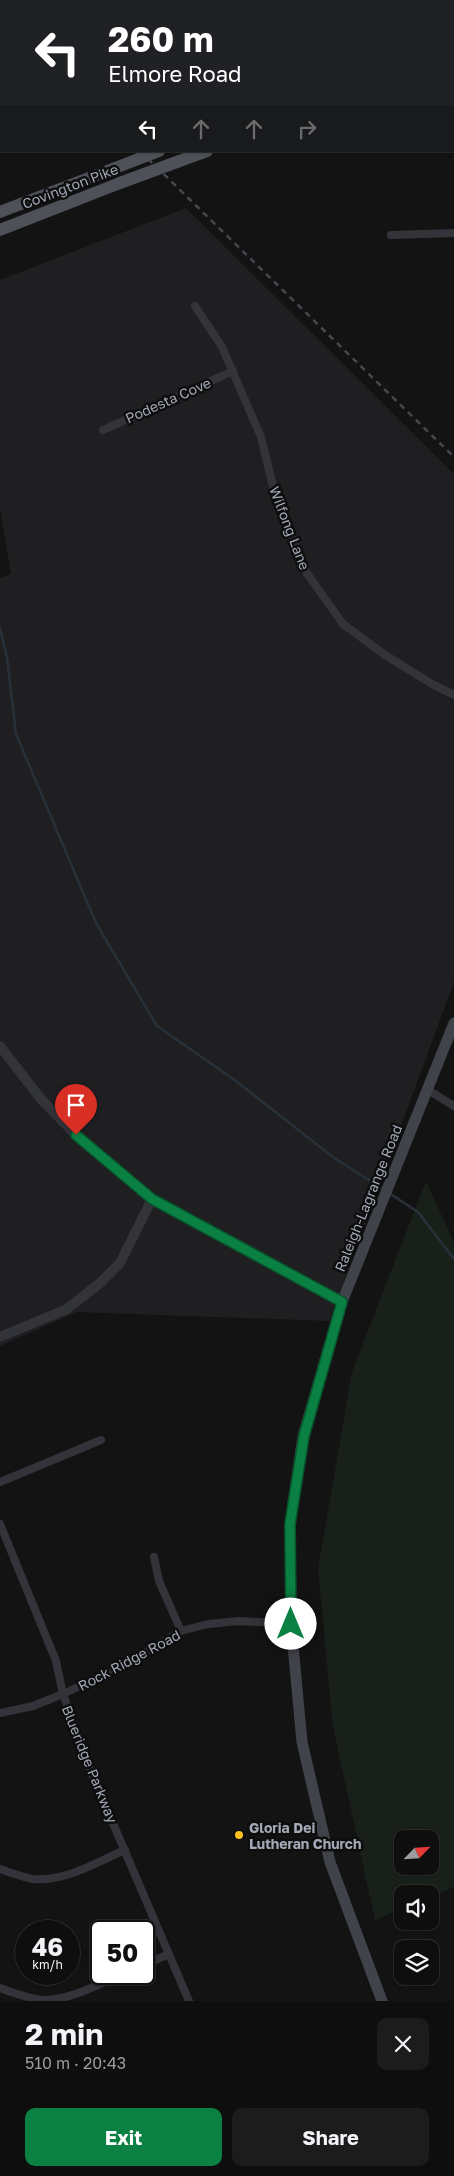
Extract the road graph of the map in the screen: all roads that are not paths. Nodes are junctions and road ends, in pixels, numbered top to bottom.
1 (156, 152) edge
2 (204, 152) edge
3 (0, 212) edge
4 (0, 230) edge
5 (454, 233) edge
6 (391, 235) dead end
7 (195, 306) dead end
8 (233, 371) junction
9 (103, 430) dead end
10 (454, 695) edge
11 (454, 1023) edge
12 (0, 1046) edge
13 (428, 1090) junction
14 (454, 1106) edge
15 (152, 1199) junction
16 (342, 1302) junction
17 (0, 1337) edge
18 (101, 1440) dead end
19 (0, 1482) edge
20 (0, 1524) edge
21 (154, 1557) dead end
22 (291, 1624) junction
23 (181, 1631) junction
24 (63, 1694) junction
25 (0, 1713) edge
26 (125, 1850) junction
27 (0, 1869) edge
28 (169, 1954) junction
29 (155, 1960) edge
30 (97, 1985) edge
31 (0, 1988) edge
32 (189, 2001) edge
33 (382, 2001) edge

1 - 3 main road, Covington Pike, bridge
2 - 4 main road, Covington Pike, bridge
5 - 6 street
7 - 8 street, Wilfong Lane
8 - 9 street, Podesta Cove
8 - 10 street, Wilfong Lane
11 - 13 main road, Raleigh-Lagrange Road
12 - 15 street
13 - 14 street
13 - 16 main road, Raleigh-Lagrange Road
15 - 16 street
15 - 17 street
16 - 22 main road, Raleigh-Lagrange Road
18 - 19 street
20 - 24 street, Blueridge Parkway
21 - 23 street
22 - 23 street, Rock Ridge Road
22 - 33 main road, Raleigh-Lagrange Road
23 - 24 street, Rock Ridge Road
24 - 25 street, Rock Ridge Road
24 - 26 street, Blueridge Parkway
26 - 27 street
26 - 28 street, Blueridge Parkway
28 - 29 street
28 - 32 street, Blueridge Parkway
30 - 31 street

